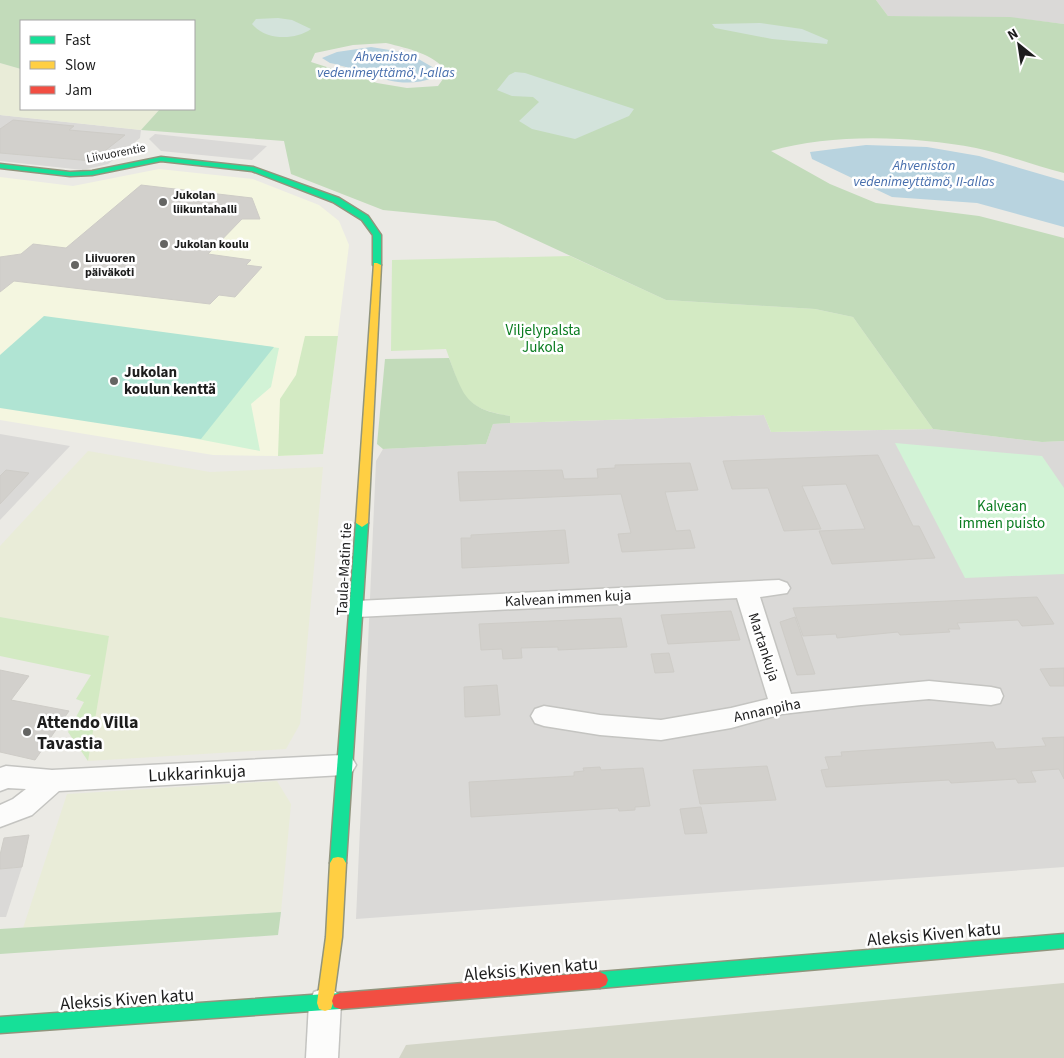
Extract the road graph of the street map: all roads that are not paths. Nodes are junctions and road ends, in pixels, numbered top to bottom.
1 (0, 166) edge
2 (294, 185) joint
3 (779, 588) dead end
4 (746, 589) junction
5 (357, 609) junction
6 (991, 696) dead end
7 (782, 705) junction
8 (544, 716) dead end
9 (343, 765) junction
10 (0, 780) edge
11 (52, 781) junction
12 (0, 816) edge
13 (1064, 941) edge
14 (325, 1003) junction
15 (0, 1025) edge
16 (322, 1058) edge

1 - 2 street, Liivuorentie
2 - 5 street, Taula-Matin tie
3 - 4 street, Kalvean immen kuja
4 - 5 street, Kalvean immen kuja
4 - 7 street, Martankuja
5 - 9 street, Taula-Matin tie
6 - 7 street, Annanpiha
7 - 8 street, Annanpiha
9 - 11 street, Lukkarinkuja
9 - 14 street, Taula-Matin tie
10 - 11 street, Lukkarinkuja
11 - 12 street
13 - 14 street, Aleksis Kiven katu
14 - 15 street, Aleksis Kiven katu
14 - 16 street

